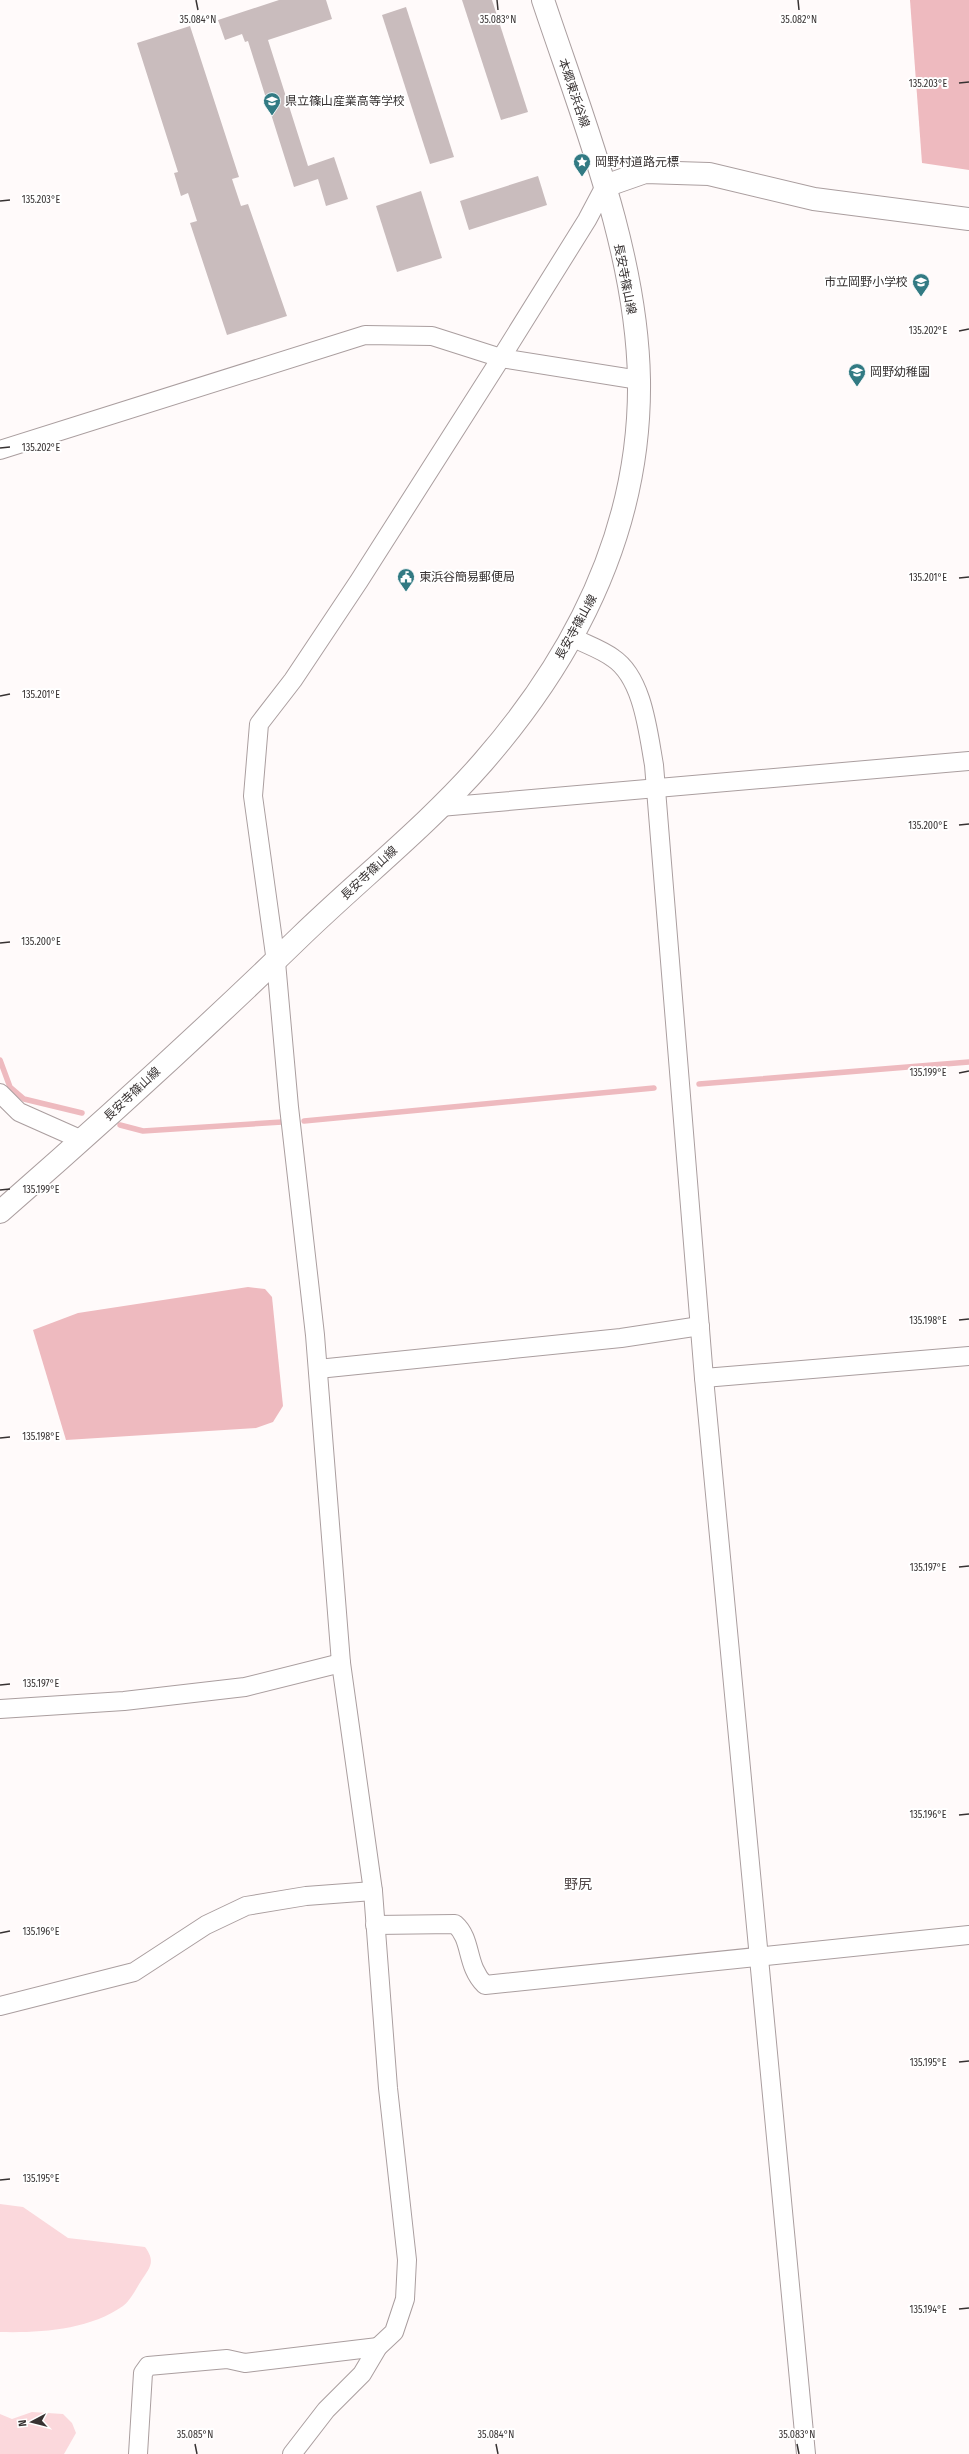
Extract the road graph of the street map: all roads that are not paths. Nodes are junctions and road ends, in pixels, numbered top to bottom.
1 (543, 0) edge
2 (605, 186) junction
3 (969, 219) edge
4 (501, 358) junction
5 (639, 380) junction
6 (0, 450) edge
7 (572, 637) junction
8 (969, 761) edge
9 (656, 787) junction
10 (440, 807) junction
11 (276, 962) junction
12 (0, 1093) edge
13 (82, 1140) junction
14 (0, 1212) edge
15 (700, 1326) junction
16 (969, 1356) edge
17 (318, 1369) junction
18 (704, 1378) junction
19 (342, 1662) junction
20 (0, 1709) edge
21 (373, 1892) junction
22 (375, 1925) junction
23 (969, 1935) edge
24 (758, 1956) junction
25 (0, 2006) edge
26 (378, 2347) junction
27 (138, 2454) edge
28 (292, 2454) edge
29 (806, 2454) edge

1 - 2 main road, 本郷東浜谷線
2 - 3 main road
2 - 4 street
2 - 5 main road, 長安寺篠山線
4 - 5 street
4 - 6 street
4 - 11 street
5 - 7 main road, 長安寺篠山線
7 - 9 street
7 - 10 main road, 長安寺篠山線
8 - 9 street
9 - 10 street
9 - 15 street
10 - 11 main road, 長安寺篠山線
11 - 13 main road, 長安寺篠山線
11 - 17 street
12 - 13 street
13 - 14 main road, 長安寺篠山線
15 - 17 street
15 - 18 street
16 - 18 street
17 - 19 street
18 - 24 street
19 - 20 street
19 - 21 street
21 - 22 street
21 - 25 street
22 - 24 street
22 - 26 street
23 - 24 street
24 - 29 street
26 - 27 street
26 - 28 street

